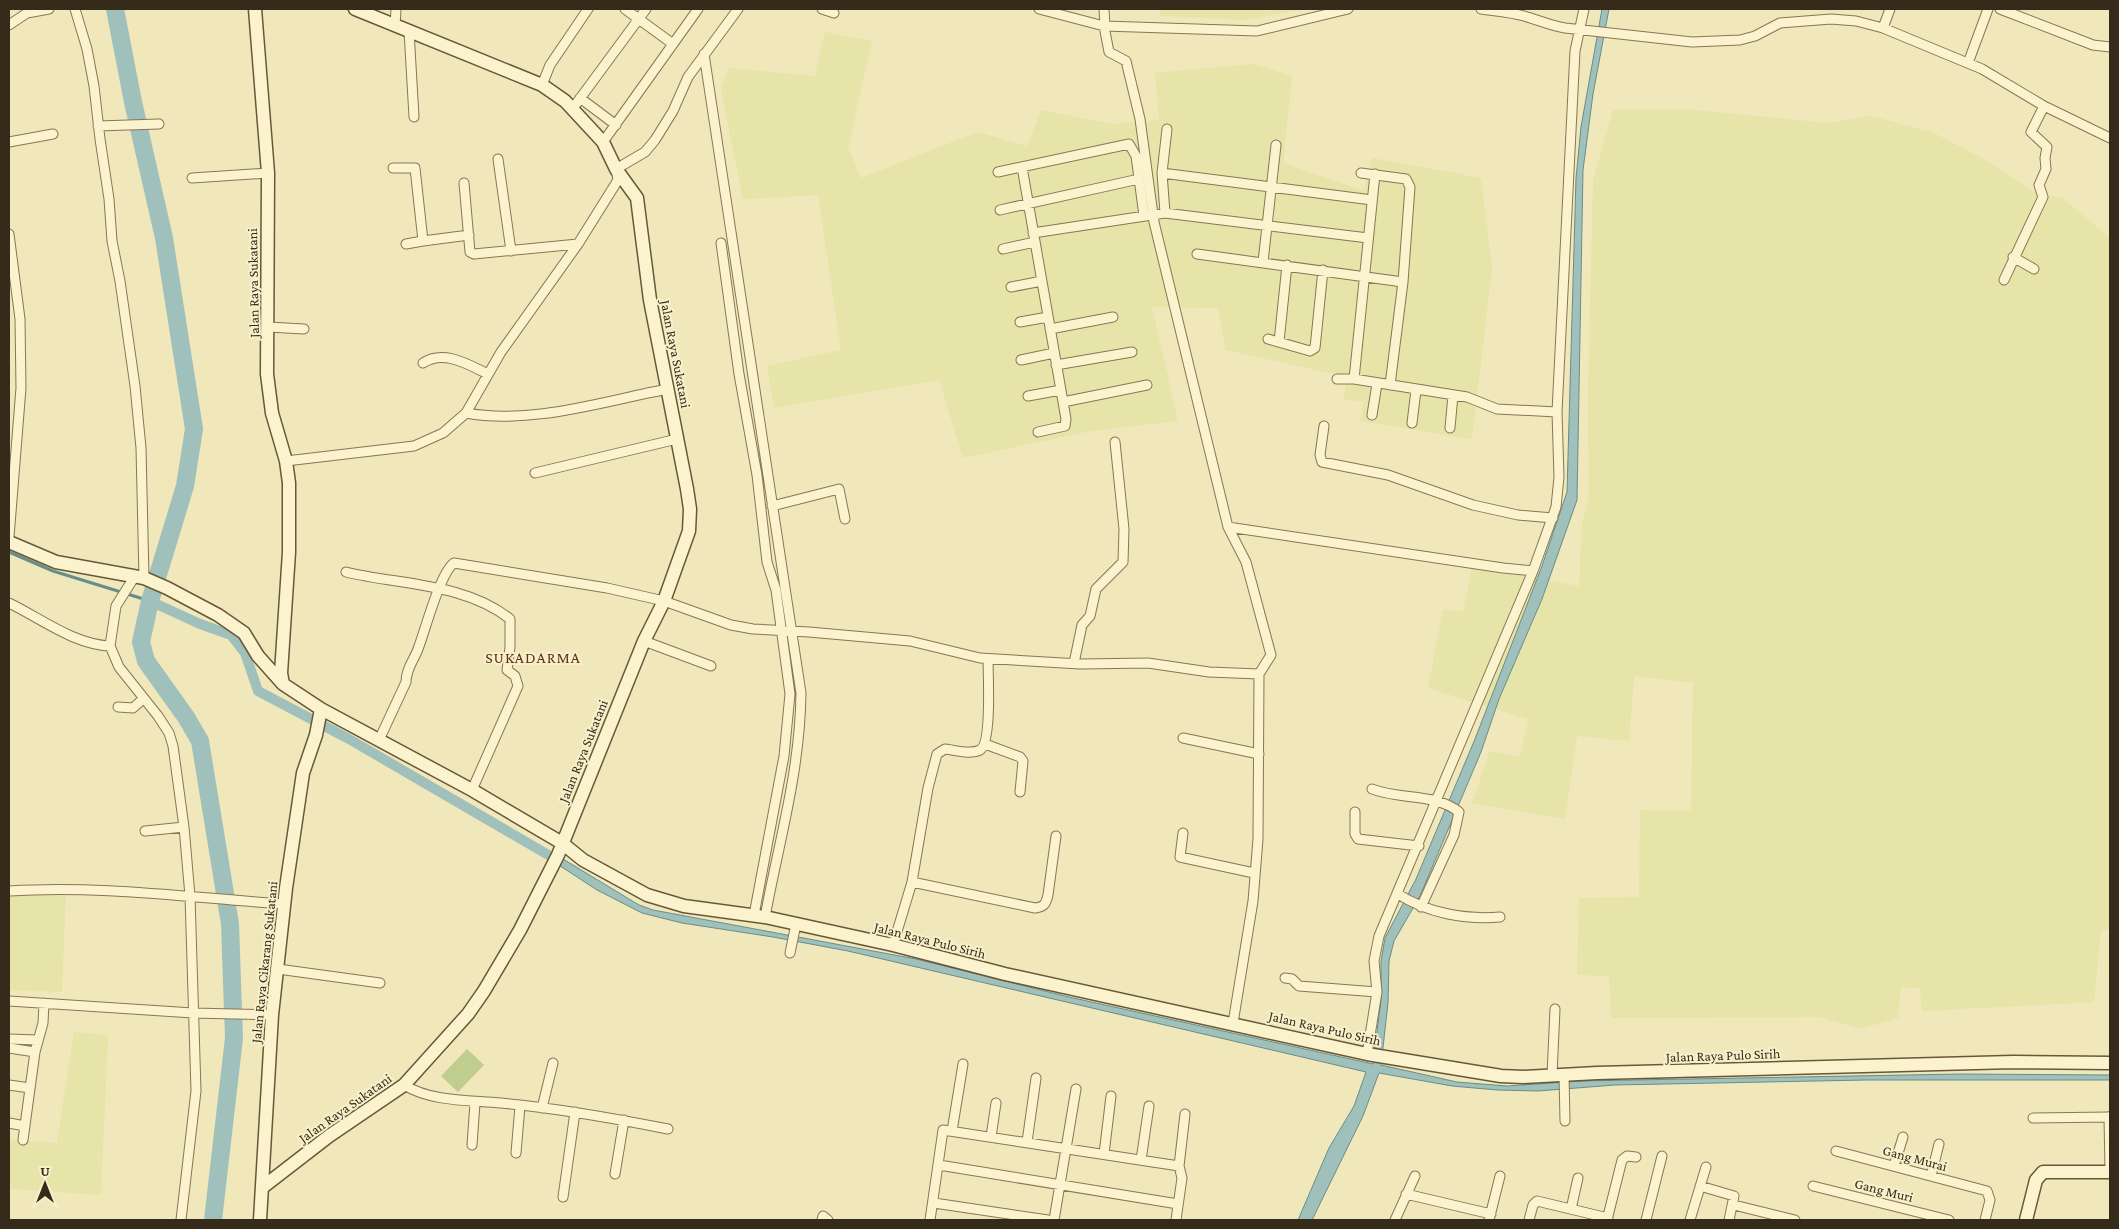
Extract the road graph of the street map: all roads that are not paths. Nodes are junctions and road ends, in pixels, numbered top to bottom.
1 (48, 9) edge
2 (75, 9) edge
3 (256, 9) edge
4 (355, 9) edge
5 (396, 9) edge
6 (588, 9) edge
7 (625, 9) edge
8 (646, 9) edge
9 (698, 9) edge
10 (738, 9) edge
11 (822, 9) edge
12 (1039, 9) edge
13 (1104, 9) edge
14 (1348, 9) edge
15 (1481, 9) edge
16 (1584, 9) edge
17 (1890, 9) edge
18 (1988, 9) edge
19 (2000, 9) edge
20 (834, 13) dead end
21 (639, 18) junction
22 (9, 25) edge
23 (395, 26) junction
24 (1105, 26) junction
25 (1883, 28) junction
26 (1582, 30) junction
27 (409, 31) junction
28 (673, 44) junction
29 (2110, 47) edge
30 (704, 54) junction
31 (1968, 64) junction
32 (542, 85) junction
33 (577, 103) junction
34 (2044, 106) junction
35 (414, 117) dead end
36 (159, 124) dead end
37 (616, 125) junction
38 (98, 126) junction
39 (1167, 129) dead end
40 (53, 134) dead end
41 (2110, 138) edge
42 (9, 142) edge
43 (603, 142) junction
44 (1276, 144) dead end
45 (498, 159) dead end
46 (1022, 167) junction
47 (393, 168) dead end
48 (616, 169) junction
49 (998, 172) dead end
50 (268, 173) junction
51 (1162, 173) junction
52 (1361, 173) dead end
53 (1375, 174) junction
54 (192, 178) dead end
55 (1140, 179) junction
56 (464, 183) dead end
57 (1272, 187) junction
58 (1372, 200) junction
59 (1028, 204) junction
60 (1000, 210) dead end
61 (1165, 213) junction
62 (1149, 215) junction
63 (1267, 224) junction
64 (9, 234) edge
65 (469, 235) junction
66 (1034, 238) junction
67 (1368, 238) junction
68 (423, 241) junction
69 (406, 244) dead end
70 (578, 244) junction
71 (721, 244) dead end
72 (1003, 249) dead end
73 (511, 251) junction
74 (1197, 254) dead end
75 (2013, 258) junction
76 (1263, 262) junction
77 (1287, 265) junction
78 (2034, 269) dead end
79 (1323, 270) junction
80 (1366, 277) junction
81 (1042, 280) junction
82 (2004, 280) dead end
83 (1403, 282) junction
84 (1011, 287) dead end
85 (1048, 317) junction
86 (1113, 317) dead end
87 (1020, 322) dead end
88 (268, 327) junction
89 (304, 329) dead end
90 (1050, 329) junction
91 (1268, 339) dead end
92 (1279, 342) junction
93 (1132, 352) dead end
94 (1054, 353) junction
95 (1021, 360) dead end
96 (423, 363) dead end
97 (1056, 365) junction
98 (488, 374) junction
99 (1337, 378) dead end
100 (1354, 379) junction
101 (1377, 384) junction
102 (1147, 385) dead end
103 (1390, 386) junction
104 (668, 389) junction
105 (1061, 390) junction
106 (1416, 390) junction
107 (1453, 395) junction
108 (1028, 396) dead end
109 (1063, 402) junction
110 (1557, 412) junction
111 (466, 413) junction
112 (1372, 415) dead end
113 (1412, 423) dead end
114 (1324, 426) dead end
115 (1450, 428) dead end
116 (1038, 432) dead end
117 (677, 439) junction
118 (1115, 442) dead end
119 (763, 444) junction
120 (751, 445) junction
121 (286, 461) junction
122 (536, 473) dead end
123 (772, 506) junction
124 (1553, 518) junction
125 (845, 519) dead end
126 (1228, 526) junction
127 (9, 537) edge
128 (9, 542) edge
129 (1533, 571) junction
130 (346, 572) dead end
131 (143, 578) junction
132 (439, 589) junction
133 (664, 601) junction
134 (9, 603) edge
135 (781, 632) junction
136 (796, 632) junction
137 (644, 641) junction
138 (110, 646) junction
139 (988, 659) junction
140 (1074, 663) junction
141 (711, 666) dead end
142 (1259, 674) junction
143 (283, 684) junction
144 (143, 699) junction
145 (118, 707) dead end
146 (320, 713) junction
147 (788, 718) junction
148 (801, 718) junction
149 (1182, 738) dead end
150 (379, 740) junction
151 (985, 744) junction
152 (1259, 754) junction
153 (1372, 789) dead end
154 (472, 790) junction
155 (1020, 792) dead end
156 (777, 801) junction
157 (789, 802) junction
158 (1440, 802) junction
159 (1355, 812) dead end
160 (784, 823) junction
161 (184, 827) junction
162 (770, 828) junction
163 (145, 831) dead end
164 (1183, 833) dead end
165 (1056, 836) dead end
166 (1418, 846) junction
167 (560, 849) junction
168 (1254, 873) junction
169 (912, 882) junction
170 (9, 891) edge
171 (190, 896) junction
172 (1400, 896) junction
173 (284, 904) junction
174 (1419, 906) junction
175 (760, 916) junction
176 (1500, 917) dead end
177 (796, 928) junction
178 (893, 945) junction
179 (790, 952) dead end
180 (278, 969) junction
181 (1285, 978) dead end
182 (380, 983) dead end
183 (1376, 992) junction
184 (9, 1001) edge
185 (44, 1003) junction
186 (1555, 1009) dead end
187 (193, 1013) junction
188 (267, 1015) junction
189 (1233, 1023) junction
190 (9, 1039) edge
191 (37, 1040) junction
192 (9, 1048) edge
193 (35, 1052) junction
194 (1375, 1056) junction
195 (553, 1063) dead end
196 (2110, 1063) edge
197 (963, 1064) dead end
198 (1560, 1076) junction
199 (1036, 1078) dead end
200 (9, 1085) edge
201 (404, 1085) junction
202 (30, 1088) junction
203 (1076, 1089) dead end
204 (1111, 1096) dead end
205 (475, 1102) junction
206 (996, 1103) dead end
207 (520, 1106) junction
208 (1149, 1106) dead end
209 (542, 1108) junction
210 (575, 1112) junction
211 (1185, 1114) dead end
212 (2033, 1118) dead end
213 (2110, 1118) edge
214 (624, 1120) junction
215 (1565, 1121) dead end
216 (9, 1123) edge
217 (25, 1126) junction
218 (668, 1129) dead end
219 (952, 1131) junction
220 (991, 1137) junction
221 (1903, 1137) dead end
222 (23, 1140) dead end
223 (1027, 1142) junction
224 (1939, 1144) dead end
225 (472, 1145) dead end
226 (1066, 1149) junction
227 (1836, 1151) dead end
228 (516, 1153) dead end
229 (1104, 1154) junction
230 (1662, 1156) dead end
231 (1636, 1157) dead end
232 (1141, 1160) junction
233 (938, 1165) junction
234 (1179, 1166) junction
235 (1894, 1166) junction
236 (1706, 1167) dead end
237 (2110, 1172) edge
238 (615, 1174) dead end
239 (1415, 1176) dead end
240 (1500, 1176) dead end
241 (1931, 1176) junction
242 (1578, 1178) dead end
243 (1060, 1185) junction
244 (1700, 1186) junction
245 (1813, 1186) dead end
246 (263, 1187) junction
247 (1406, 1194) junction
248 (563, 1197) dead end
249 (934, 1203) junction
250 (1178, 1204) junction
251 (1734, 1205) junction
252 (1571, 1209) junction
253 (1490, 1217) edge
254 (1608, 1219) edge
255 (182, 1220) edge
256 (260, 1220) edge
257 (822, 1220) edge
258 (828, 1220) edge
259 (930, 1220) edge
260 (1048, 1220) edge
261 (1054, 1220) edge
262 (1176, 1220) edge
263 (1395, 1220) edge
264 (1530, 1220) edge
265 (1646, 1220) edge
266 (1690, 1220) edge
267 (1729, 1220) edge
268 (1795, 1220) edge
269 (1949, 1220) edge
270 (1985, 1220) edge
271 (2026, 1220) edge

1 - 22 street
2 - 38 street
3 - 50 street, Jalan Raya Sukatani
4 - 23 street, Jalan Raya Sukatani
5 - 23 street
6 - 32 street
7 - 21 street
8 - 21 street
9 - 28 street
10 - 30 street
11 - 20 street
12 - 24 street
13 - 24 street
14 - 24 street
15 - 26 street
16 - 26 street
17 - 25 street
18 - 31 street
19 - 29 street
21 - 28 street
21 - 33 street
23 - 27 street, Jalan Raya Sukatani
24 - 62 street
25 - 26 street
25 - 31 street
26 - 110 street
27 - 32 street, Jalan Raya Sukatani
27 - 35 street
28 - 37 street
30 - 48 street
30 - 119 street
31 - 34 street
32 - 33 street, Jalan Raya Sukatani
33 - 37 street
33 - 43 street, Jalan Raya Sukatani
34 - 41 street
34 - 75 street
36 - 38 street
37 - 43 street
38 - 131 street
39 - 51 street
40 - 42 street
43 - 48 street, Jalan Raya Sukatani
44 - 57 street
45 - 73 street
46 - 49 street
46 - 55 street
46 - 59 street
47 - 68 street
48 - 70 street
48 - 104 street, Jalan Raya Sukatani
50 - 54 street
50 - 88 street, Jalan Raya Sukatani
51 - 57 street
51 - 61 street
52 - 53 street
53 - 58 street
53 - 83 street
55 - 59 street
55 - 62 street
56 - 65 street
57 - 58 street
57 - 63 street
58 - 67 street
59 - 60 street
59 - 66 street
61 - 62 street
61 - 63 street
62 - 66 street
62 - 126 street
63 - 67 street
63 - 76 street
64 - 127 street
65 - 68 street
65 - 73 street
66 - 72 street
66 - 81 street
67 - 80 street
68 - 69 street
70 - 73 street
70 - 98 street
71 - 120 street
74 - 76 street
75 - 78 street
75 - 82 street
76 - 77 street
77 - 79 street
77 - 92 street
79 - 80 street
79 - 92 street
80 - 83 street
80 - 100 street
81 - 84 street
81 - 85 street
83 - 103 street
85 - 87 street
85 - 90 street
86 - 90 street
88 - 89 street
88 - 121 street, Jalan Raya Sukatani
90 - 94 street
91 - 92 street
93 - 97 street
94 - 95 street
94 - 97 street
96 - 98 street
97 - 105 street
98 - 111 street
99 - 100 street
100 - 101 street
101 - 103 street
101 - 112 street
102 - 109 street
103 - 106 street
104 - 111 street
104 - 117 street, Jalan Raya Sukatani
105 - 108 street
105 - 109 street
106 - 107 street
106 - 113 street
107 - 110 street
107 - 115 street
109 - 116 street
110 - 124 street
111 - 121 street
114 - 124 street
117 - 122 street
117 - 133 street, Jalan Raya Sukatani
118 - 140 street
119 - 120 street
119 - 123 street
120 - 135 street
121 - 143 street, Jalan Raya Sukatani
123 - 125 street
123 - 136 street
124 - 129 street
126 - 129 street
126 - 142 street
128 - 131 street
129 - 158 street
130 - 132 street
131 - 138 street
131 - 143 street
132 - 133 street
132 - 150 street
132 - 154 street
133 - 135 street
133 - 137 street, Jalan Raya Sukatani
134 - 138 street
135 - 136 street
135 - 147 street
136 - 139 street
136 - 148 street
137 - 141 street
137 - 167 street, Jalan Raya Sukatani
138 - 144 street
139 - 140 street
139 - 151 street
140 - 142 street
142 - 152 street
143 - 146 street
144 - 145 street
144 - 161 street
146 - 150 street
146 - 173 street, Jalan Raya Cikarang Sukatani
147 - 148 street
147 - 156 street
148 - 157 street
149 - 152 street
150 - 154 street
151 - 155 street
151 - 169 street
152 - 168 street
153 - 158 street
154 - 167 street
156 - 157 street
156 - 162 street
157 - 160 street
158 - 166 street
158 - 174 street
159 - 166 street
160 - 162 street
160 - 175 street
161 - 163 street
161 - 171 street
162 - 175 street
164 - 168 street
165 - 169 street
166 - 172 street
167 - 175 street, Jalan Raya Pulo Sirih
167 - 201 street, Jalan Raya Sukatani
168 - 189 street
169 - 178 street
170 - 171 street
171 - 173 street
171 - 187 street
172 - 174 street
172 - 183 street
173 - 180 street, Jalan Raya Cikarang Sukatani
174 - 176 street
175 - 177 street, Jalan Raya Pulo Sirih
177 - 178 street, Jalan Raya Pulo Sirih
177 - 179 street
178 - 189 street, Jalan Raya Pulo Sirih
180 - 182 street
180 - 188 street, Jalan Raya Cikarang Sukatani
181 - 183 street
183 - 194 street
184 - 185 street
185 - 187 street
185 - 191 street
186 - 198 street
187 - 188 street
187 - 255 street
188 - 246 street, Jalan Raya Cikarang Sukatani
189 - 194 street, Jalan Raya Pulo Sirih
190 - 191 street
191 - 193 street
192 - 193 street
193 - 202 street
194 - 198 street, Jalan Raya Pulo Sirih
195 - 209 street
196 - 198 street, Jalan Raya Pulo Sirih
197 - 219 street
198 - 215 street
199 - 223 street
200 - 202 street
201 - 205 street
201 - 246 street, Jalan Raya Sukatani
202 - 217 street
203 - 226 street
204 - 229 street
205 - 207 street
205 - 225 street
206 - 220 street
207 - 209 street
207 - 228 street
208 - 232 street
209 - 210 street
210 - 214 street
210 - 248 street
211 - 234 street
212 - 213 street
213 - 237 street
214 - 218 street
214 - 238 street
216 - 217 street
217 - 222 street
219 - 220 street
219 - 233 street
220 - 223 street
221 - 235 street
223 - 226 street
224 - 241 street
226 - 229 street
226 - 243 street
227 - 235 street, Gang Murai
229 - 232 street
230 - 265 street
231 - 254 street
232 - 234 street
233 - 243 street
233 - 249 street
234 - 250 street
235 - 241 street, Gang Murai
236 - 244 street
237 - 271 street
239 - 247 street
240 - 253 street
241 - 270 street, Gang Murai
242 - 252 street
243 - 250 street
243 - 261 street
244 - 251 street
244 - 266 street
245 - 269 street, Gang Muri
246 - 256 street, Jalan Raya Cikarang Sukatani
247 - 253 street
247 - 263 street
249 - 259 street
249 - 260 street
250 - 262 street
251 - 267 street
251 - 268 street
252 - 254 street
252 - 264 street
257 - 258 street

